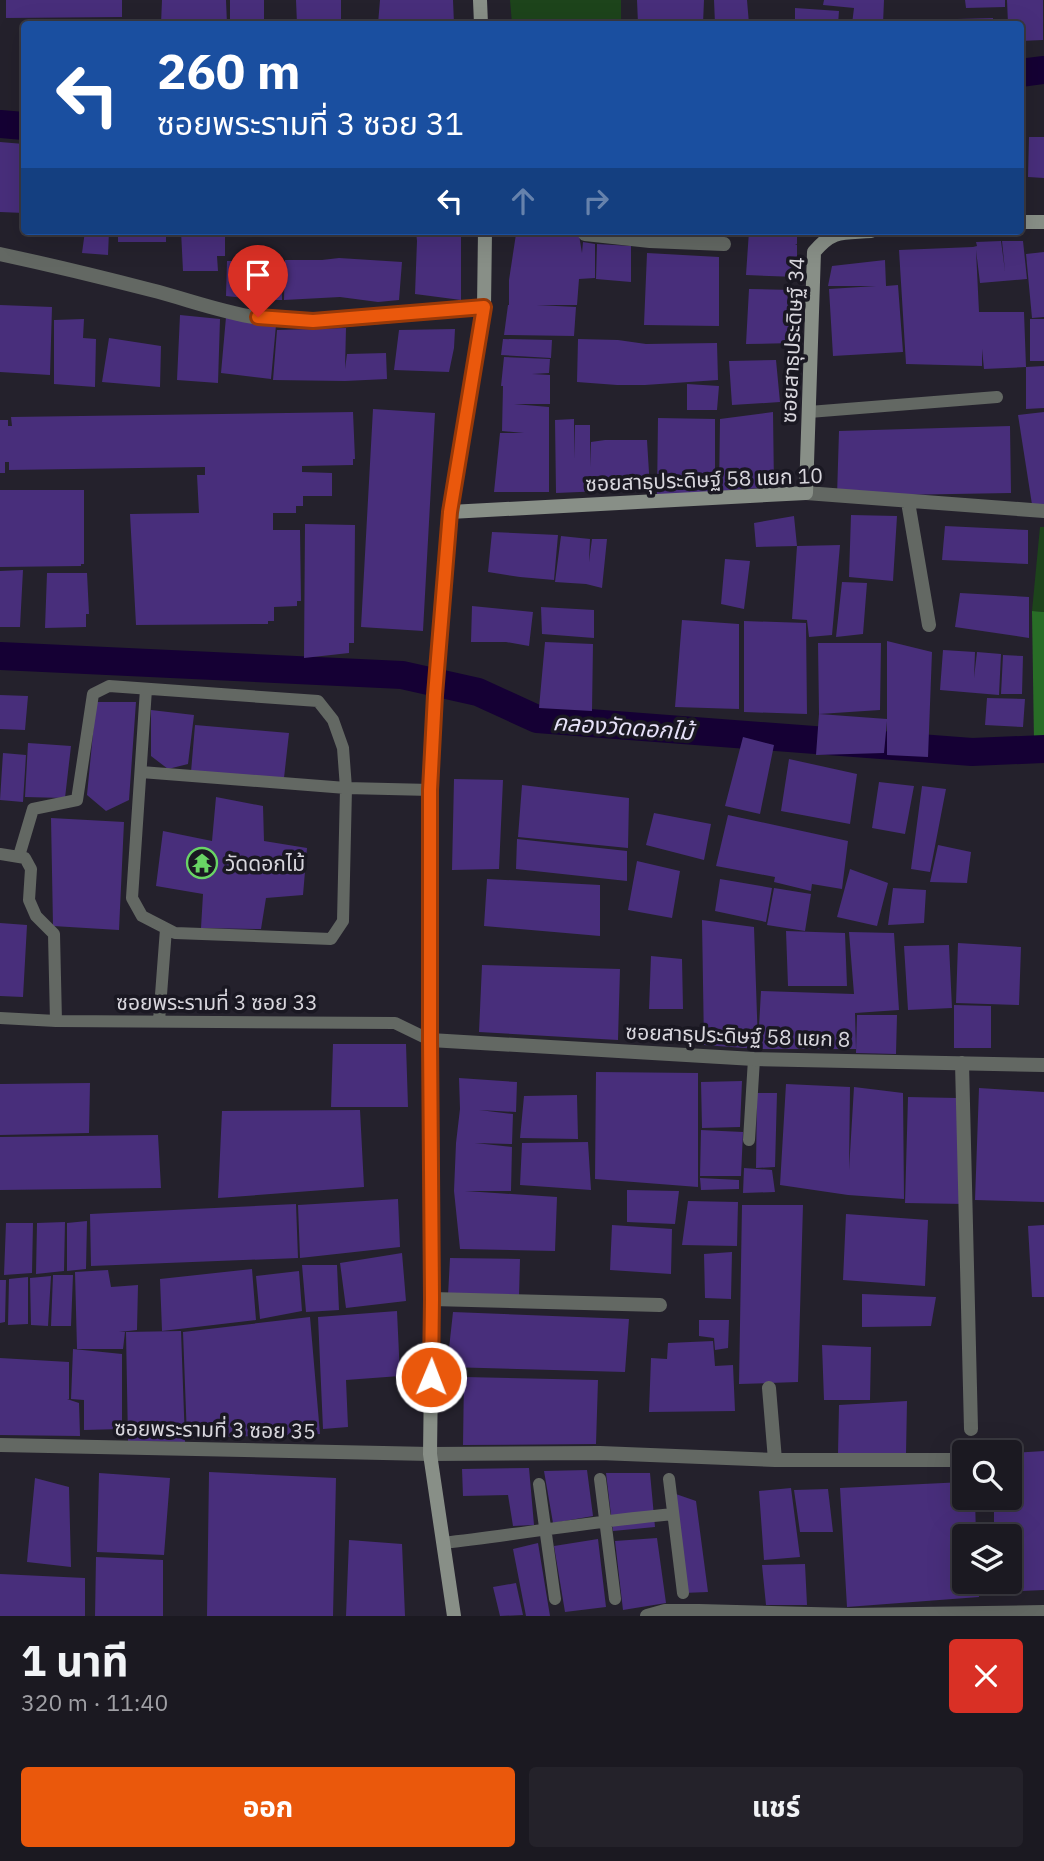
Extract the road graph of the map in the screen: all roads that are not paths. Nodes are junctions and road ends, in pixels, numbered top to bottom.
1 (480, 0) edge
2 (481, 21) edge
3 (1024, 222) edge
4 (1044, 222) edge
5 (485, 235) edge
6 (594, 235) edge
7 (833, 235) edge
8 (724, 244) dead end
9 (0, 254) edge
10 (484, 307) junction
11 (997, 397) dead end
12 (809, 412) junction
13 (806, 493) junction
14 (908, 502) junction
15 (1044, 511) edge
16 (450, 512) junction
17 (929, 625) dead end
18 (146, 689) junction
19 (141, 772) junction
20 (346, 788) junction
21 (430, 790) junction
22 (0, 853) edge
23 (19, 856) junction
24 (166, 929) junction
25 (0, 1018) edge
26 (56, 1021) junction
27 (159, 1021) junction
28 (430, 1040) junction
29 (754, 1059) junction
30 (962, 1063) junction
31 (1044, 1065) edge
32 (748, 1140) dead end
33 (432, 1299) junction
34 (660, 1305) dead end
35 (769, 1388) dead end
36 (971, 1429) dead end
37 (0, 1445) edge
38 (430, 1454) junction
39 (775, 1460) junction
40 (952, 1460) edge
41 (600, 1479) dead end
42 (669, 1479) dead end
43 (539, 1484) dead end
44 (673, 1514) junction
45 (606, 1521) junction
46 (545, 1531) junction
47 (443, 1543) junction
48 (683, 1593) dead end
49 (555, 1599) dead end
50 (615, 1599) dead end
51 (1044, 1612) edge
52 (454, 1616) edge
53 (647, 1616) edge

1 - 2 street
3 - 4 street
5 - 10 street
6 - 8 street
7 - 12 street, ซอยสาธุประดิษฐ์ 34
9 - 10 street
10 - 16 street
11 - 12 lane
12 - 13 street, ซอยสาธุประดิษฐ์ 34
13 - 14 street, ซอยสาธุประดิษฐ์ 58 แยก 10
13 - 16 street, ซอยสาธุประดิษฐ์ 58 แยก 10
14 - 15 street, ซอยสาธุประดิษฐ์ 58 แยก 10
14 - 17 street
16 - 21 street
18 - 19 lane
18 - 20 lane
18 - 23 lane
19 - 20 lane
19 - 24 lane
20 - 21 lane
20 - 24 lane
21 - 28 street
22 - 23 lane
23 - 26 lane
24 - 27 lane
25 - 26 lane, ซอยพระรามที่ 3 ซอย 33
26 - 27 lane, ซอยพระรามที่ 3 ซอย 33
27 - 28 lane, ซอยพระรามที่ 3 ซอย 33
28 - 29 street, ซอยสาธุประดิษฐ์ 58 แยก 8
28 - 33 street
29 - 30 street, ซอยสาธุประดิษฐ์ 58 แยก 8
29 - 32 lane
30 - 31 street, ซอยสาธุประดิษฐ์ 58 แยก 8
30 - 36 street
33 - 34 street
33 - 38 street
35 - 39 street
37 - 38 street, ซอยพระรามที่ 3 ซอย 35
38 - 39 street, ซอยพระรามที่ 3 ซอย 35
38 - 47 street
39 - 40 street, ซอยพระรามที่ 3 ซอย 35
41 - 45 lane
42 - 44 lane
43 - 46 lane
44 - 45 lane
44 - 48 lane
45 - 46 lane
45 - 50 lane
46 - 47 lane
46 - 49 lane
47 - 52 street
51 - 53 street

